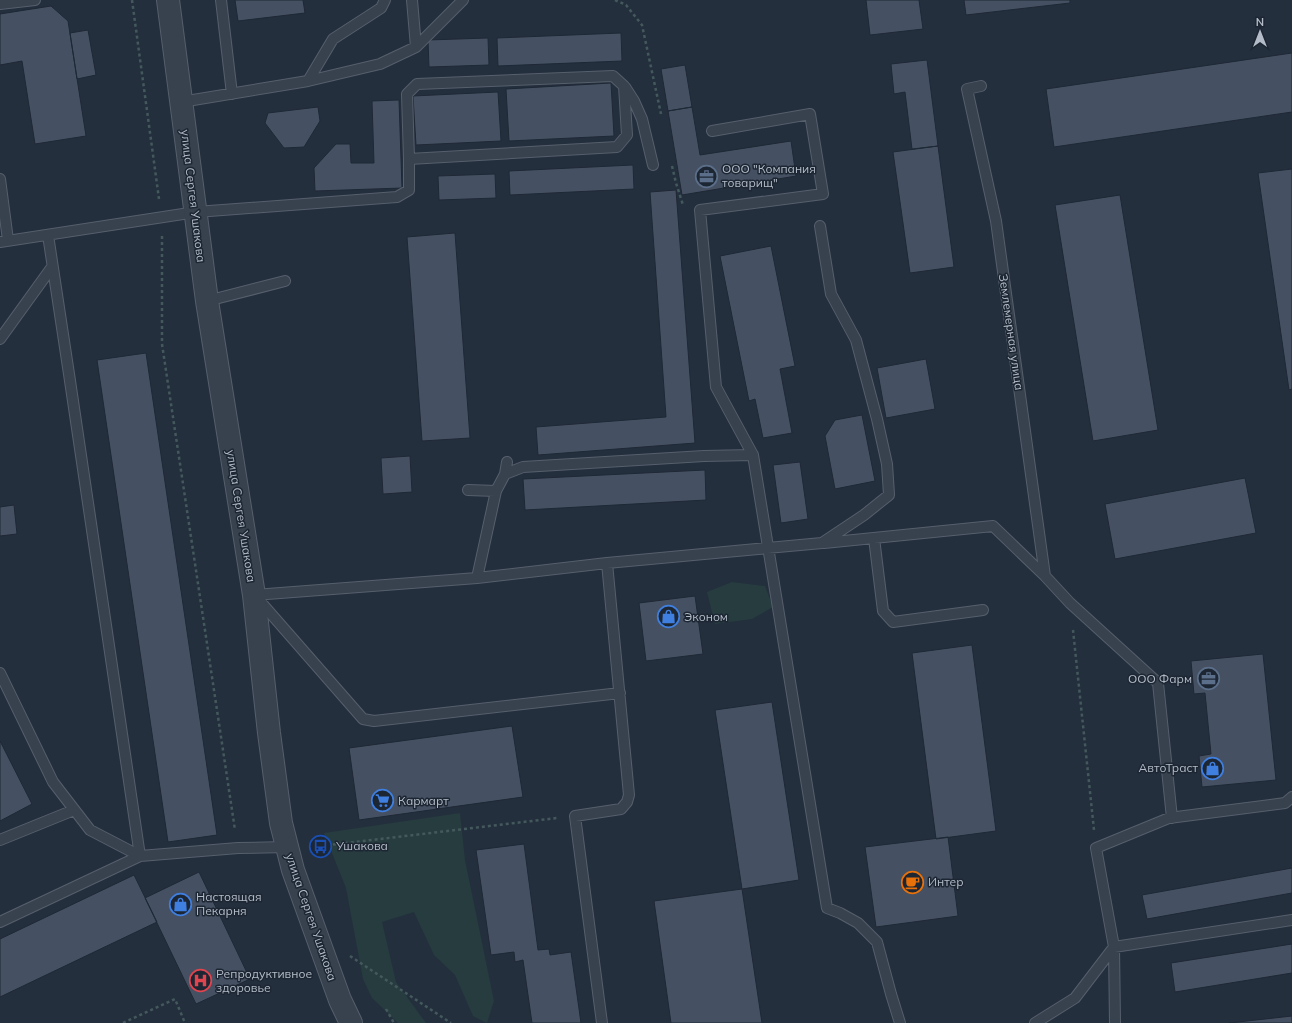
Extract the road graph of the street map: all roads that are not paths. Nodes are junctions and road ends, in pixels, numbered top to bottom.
1 (35, 0) edge
2 (168, 0) edge
3 (221, 0) edge
4 (385, 0) edge
5 (412, 0) edge
6 (463, 0) edge
7 (0, 4) edge
8 (416, 47) junction
9 (308, 80) junction
10 (624, 86) junction
11 (981, 86) dead end
12 (232, 94) junction
13 (181, 102) junction
14 (712, 131) dead end
15 (409, 159) junction
16 (653, 165) dead end
17 (0, 179) edge
18 (196, 212) junction
19 (820, 226) dead end
20 (48, 234) junction
21 (4, 241) edge
22 (52, 267) junction
23 (285, 281) dead end
24 (207, 301) junction
25 (0, 340) edge
26 (753, 455) junction
27 (507, 462) dead end
28 (505, 474) junction
29 (468, 490) dead end
30 (496, 491) junction
31 (874, 538) junction
32 (822, 543) junction
33 (769, 549) junction
34 (607, 563) junction
35 (1045, 576) junction
36 (477, 578) junction
37 (254, 595) junction
38 (983, 610) dead end
39 (0, 673) edge
40 (620, 693) junction
41 (1292, 797) edge
42 (74, 810) junction
43 (1172, 818) junction
44 (0, 840) edge
45 (287, 847) junction
46 (140, 856) junction
47 (1292, 920) edge
48 (0, 922) edge
49 (1114, 947) junction
50 (351, 1023) edge
51 (602, 1023) edge
52 (900, 1023) edge
53 (1036, 1023) edge
54 (1115, 1023) edge

1 - 7 lane
2 - 13 street, улица Сергея Ушакова
3 - 12 lane
4 - 9 lane
5 - 8 lane
6 - 8 lane
8 - 9 lane
9 - 12 lane
10 - 15 lane
10 - 15 lane
10 - 16 lane
11 - 35 lane, Землемерная улица
12 - 13 lane
13 - 18 street, улица Сергея Ушакова
14 - 26 lane
15 - 18 lane
17 - 21 lane
18 - 20 lane
18 - 24 street, улица Сергея Ушакова
19 - 32 lane
20 - 21 lane
20 - 22 lane
22 - 25 lane
22 - 46 lane
23 - 24 lane
24 - 37 street, улица Сергея Ушакова
26 - 28 lane
26 - 33 lane
27 - 28 lane
28 - 30 lane
29 - 30 lane
30 - 36 lane
31 - 32 lane
31 - 35 lane
31 - 38 lane
32 - 33 lane
33 - 34 lane
33 - 52 lane
34 - 36 lane
34 - 40 lane
35 - 43 lane
36 - 37 lane
37 - 40 lane
37 - 45 street, улица Сергея Ушакова
39 - 42 lane
40 - 51 lane
41 - 43 lane
42 - 44 lane
42 - 46 lane
43 - 49 lane
45 - 46 lane
45 - 50 street, улица Сергея Ушакова
46 - 48 lane
47 - 49 lane
49 - 53 lane
49 - 54 lane

